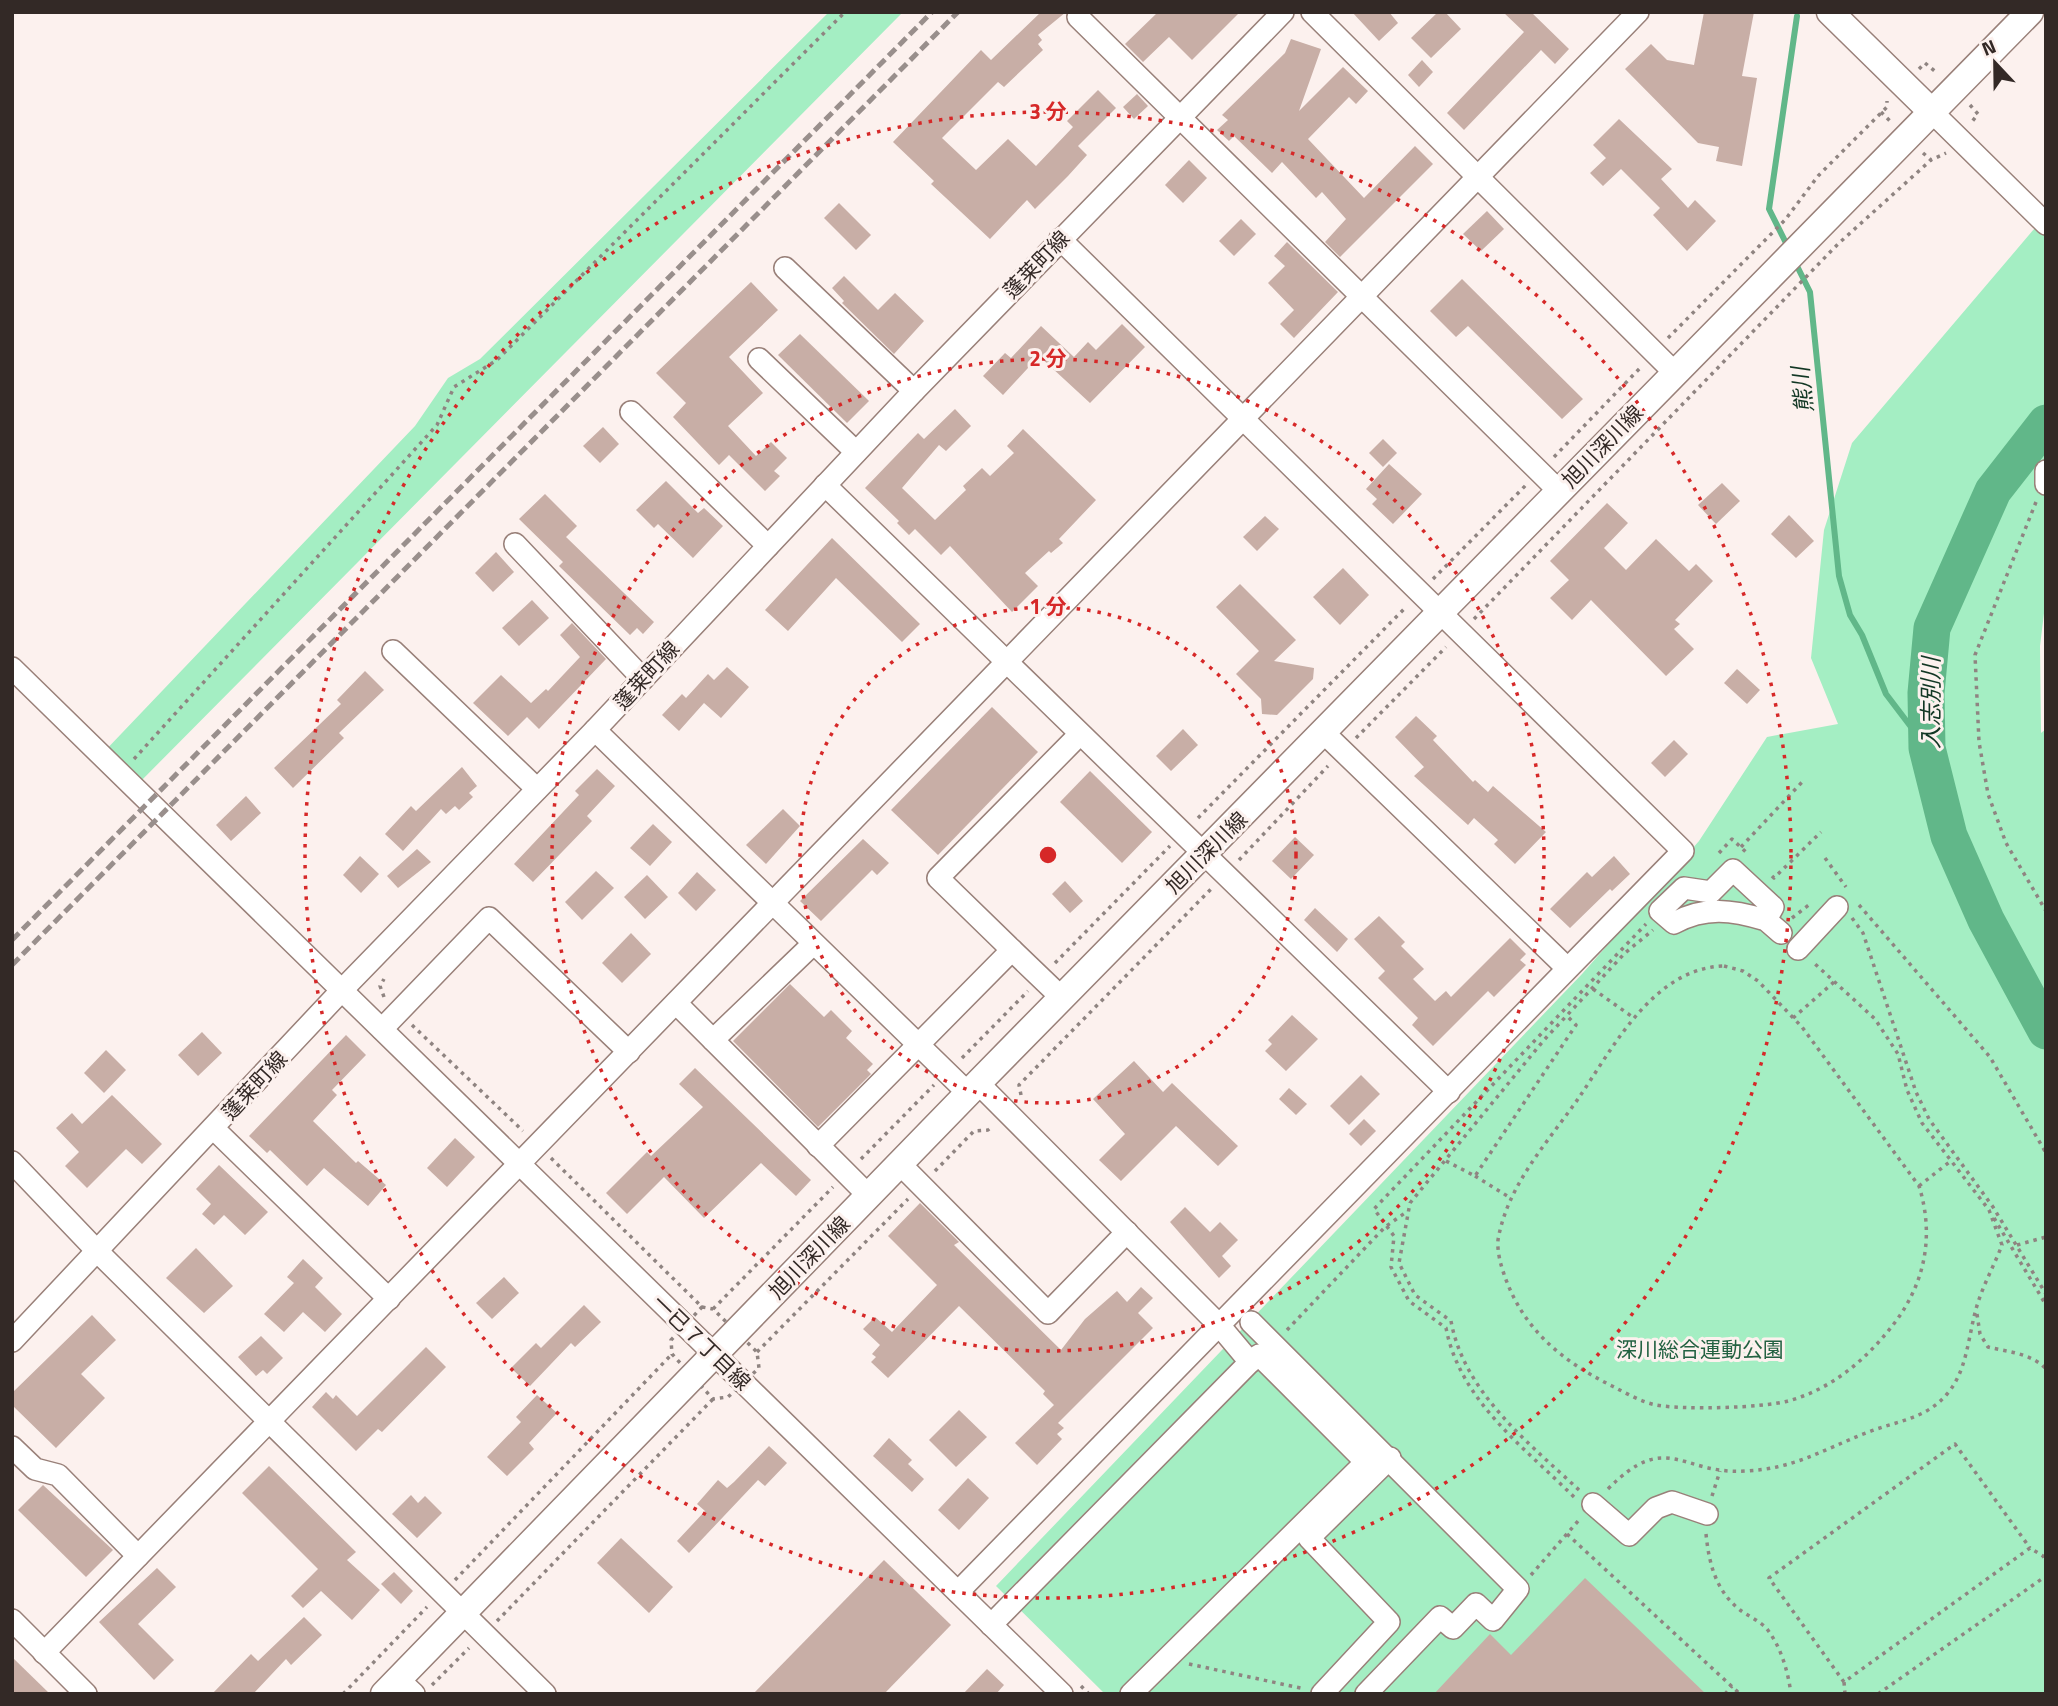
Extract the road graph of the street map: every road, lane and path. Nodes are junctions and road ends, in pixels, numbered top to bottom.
1 (845, 12) edge
2 (1283, 12) edge
3 (1312, 12) edge
4 (1638, 12) edge
5 (1830, 12) edge
6 (2030, 12) edge
7 (1078, 16) dead end
8 (1881, 112) dead end
9 (1933, 113) junction
10 (1178, 118) junction
11 (1931, 160) dead end
12 (1479, 176) junction
13 (2046, 224) edge
14 (1060, 239) junction
15 (785, 268) dead end
16 (1363, 296) junction
17 (1656, 351) junction
18 (759, 359) dead end
19 (1674, 372) junction
20 (914, 391) junction
21 (631, 412) dead end
22 (1243, 419) junction
23 (856, 452) junction
24 (1539, 471) junction
25 (2045, 480) edge
26 (825, 485) junction
27 (1559, 491) junction
28 (514, 544) dead end
29 (768, 546) junction
30 (1420, 593) junction
31 (1440, 613) junction
32 (1461, 632) junction
33 (393, 651) dead end
34 (1006, 663) junction
35 (12, 668) edge
36 (643, 679) junction
37 (595, 730) junction
38 (1324, 733) junction
39 (1079, 735) junction
40 (1342, 752) junction
41 (121, 773) junction
42 (1804, 780) dead end
43 (537, 789) junction
44 (1181, 835) junction
45 (1741, 847) dead end
46 (1203, 856) junction
47 (1825, 858) dead end
48 (1224, 876) junction
49 (1848, 900) junction
50 (772, 904) junction
51 (2046, 911) edge
52 (1664, 914) junction
53 (1773, 926) junction
54 (813, 944) junction
55 (1798, 949) joint
56 (1012, 950) junction
57 (1566, 967) junction
58 (387, 972) dead end
59 (1041, 978) junction
60 (1835, 981) junction
61 (1592, 988) junction
62 (342, 990) junction
63 (1062, 998) junction
64 (676, 1003) junction
65 (399, 1012) junction
66 (1567, 1016) junction
67 (1634, 1018) junction
68 (1793, 1018) junction
69 (382, 1029) junction
70 (713, 1040) junction
71 (918, 1045) junction
72 (629, 1052) junction
73 (947, 1073) junction
74 (973, 1088) junction
75 (1449, 1092) junction
76 (1008, 1113) junction
77 (213, 1128) junction
78 (538, 1146) junction
79 (818, 1146) junction
80 (2046, 1153) edge
81 (1952, 1160) junction
82 (1446, 1161) junction
83 (12, 1162) edge
84 (520, 1164) junction
85 (900, 1164) junction
86 (846, 1174) junction
87 (1475, 1176) junction
88 (920, 1186) junction
89 (1919, 1186) junction
90 (869, 1196) junction
91 (1510, 1197) junction
92 (1989, 1210) junction
93 (1407, 1212) junction
94 (1385, 1227) junction
95 (1127, 1233) junction
96 (2046, 1237) edge
97 (2010, 1243) junction
98 (2017, 1246) junction
99 (98, 1252) junction
100 (2046, 1294) edge
101 (389, 1299) junction
102 (2046, 1305) edge
103 (702, 1307) dead end
104 (1976, 1308) junction
105 (713, 1309) dead end
106 (1251, 1322) dead end
107 (1219, 1325) junction
108 (12, 1341) edge
109 (1274, 1344) junction
110 (757, 1352) dead end
111 (671, 1354) dead end
112 (714, 1355) junction
113 (1250, 1362) junction
114 (2046, 1369) edge
115 (713, 1399) dead end
116 (270, 1422) junction
117 (12, 1447) edge
118 (1390, 1458) junction
119 (1720, 1471) junction
120 (1590, 1507) junction
121 (1707, 1514) junction
122 (1567, 1534) junction
123 (2030, 1548) junction
124 (2045, 1555) edge
125 (138, 1556) junction
126 (2046, 1562) edge
127 (2046, 1576) edge
128 (1518, 1589) junction
129 (958, 1592) junction
130 (442, 1593) junction
131 (464, 1615) junction
132 (12, 1620) edge
133 (991, 1625) junction
134 (484, 1634) junction
135 (44, 1653) junction
136 (1182, 1671) dead end
137 (1844, 1682) junction
138 (1732, 1686) junction
139 (399, 1689) edge
140 (1321, 1693) edge
141 (86, 1694) edge
142 (344, 1694) edge
143 (423, 1694) edge
144 (545, 1694) edge
145 (1062, 1694) edge
146 (1131, 1694) edge
147 (1366, 1694) edge
148 (1725, 1694) edge
149 (1740, 1694) edge
150 (1791, 1694) edge
151 (1845, 1694) edge
152 (1878, 1694) edge

1 - 41 path
2 - 10 street, 蓬莱町線
3 - 12 street
4 - 12 street
5 - 9 main road
6 - 9 main road, 旭川深川線
7 - 10 street
8 - 17 path
9 - 13 street
9 - 19 main road, 旭川深川線
10 - 14 street, 蓬莱町線
10 - 16 street
11 - 32 path
12 - 16 street
12 - 17 street
14 - 20 street, 蓬莱町線
14 - 22 street
15 - 20 street
16 - 22 street
16 - 24 street
17 - 19 street
17 - 24 path
18 - 23 street
19 - 27 main road, 旭川深川線
20 - 23 street, 蓬莱町線
21 - 29 street
22 - 30 street
22 - 34 street
23 - 26 street, 蓬莱町線
24 - 27 street
24 - 30 path
25 - 51 path
26 - 29 street, 蓬莱町線
26 - 34 street
27 - 31 main road, 旭川深川線
28 - 36 street
29 - 36 street, 蓬莱町線
30 - 31 street
30 - 44 path
31 - 32 street
31 - 38 main road, 旭川深川線
32 - 40 path
32 - 57 street
33 - 43 street
34 - 39 street
34 - 50 street
35 - 41 street, 一已７丁目線
36 - 37 street, 蓬莱町線
37 - 43 street, 蓬莱町線
37 - 50 street
38 - 40 street
38 - 46 main road, 旭川深川線
39 - 44 street
39 - 56 street
40 - 48 path
40 - 57 street
41 - 62 street, 一已７丁目線
42 - 45 path
43 - 62 street, 蓬莱町線
44 - 46 street
44 - 59 path
46 - 48 street
46 - 63 main road, 旭川深川線
47 - 49 path
48 - 75 street
48 - 76 path
49 - 53 path
49 - 55 street
49 - 80 path
49 - 98 path
50 - 54 street
50 - 64 street
52 - 53 street
52 - 53 street
52 - 61 path
52 - 94 path
54 - 70 street
54 - 71 street
55 - 60 path
56 - 59 street
56 - 71 street
57 - 75 street
58 - 65 path
59 - 63 street
59 - 73 path
60 - 68 path
60 - 81 path
61 - 66 path
61 - 67 path
62 - 69 street, 一已７丁目線
62 - 77 street, 蓬莱町線
63 - 74 main road, 旭川深川線
64 - 70 street
64 - 72 street
65 - 69 street
65 - 72 street
65 - 78 path
66 - 82 path
66 - 87 path
67 - 68 path
67 - 91 path
68 - 89 path
69 - 84 street, 一已７丁目線
70 - 79 street
71 - 73 street
71 - 79 street
72 - 78 street
73 - 74 street
73 - 86 path
74 - 76 street
74 - 85 main road, 旭川深川線
75 - 107 street
76 - 88 path
76 - 95 street
77 - 99 street, 蓬莱町線
77 - 101 street
78 - 84 street
78 - 103 path
79 - 86 street
81 - 89 path
81 - 92 path
82 - 87 path
82 - 93 path
83 - 99 street
84 - 101 street
84 - 112 street, 一已７丁目線
85 - 88 street
85 - 90 main road, 旭川深川線
86 - 90 street
86 - 105 path
87 - 91 path
88 - 95 street
88 - 110 path
89 - 91 path
90 - 112 main road, 旭川深川線
92 - 97 path
92 - 104 path
93 - 94 path
93 - 120 path
94 - 109 path
94 - 120 path
95 - 107 street
96 - 98 path
97 - 98 path
97 - 102 path
98 - 100 path
99 - 108 street, 蓬莱町線
99 - 116 street
101 - 116 street
104 - 114 path
104 - 119 path
106 - 109 street
107 - 113 street
107 - 129 street
109 - 118 street
111 - 130 path
112 - 129 street, 一已７丁目線
112 - 131 main road, 旭川深川線
113 - 133 street
113 - 146 street
115 - 134 path
116 - 125 street
116 - 130 street
117 - 125 street
118 - 128 street
118 - 140 street
119 - 120 path
119 - 121 path
120 - 121 street
120 - 122 path
121 - 150 path
122 - 128 path
122 - 138 path
123 - 124 path
123 - 137 path
123 - 137 path
124 - 126 path
125 - 135 street
127 - 152 path
128 - 147 street
129 - 133 street, 一已７丁目線
130 - 131 street
130 - 142 path
131 - 134 street
131 - 139 main road, 旭川深川線
132 - 135 street
133 - 145 street, 一已７丁目線
134 - 143 path
134 - 144 street
135 - 141 street
136 - 140 path
137 - 151 path
138 - 148 path
138 - 149 path

